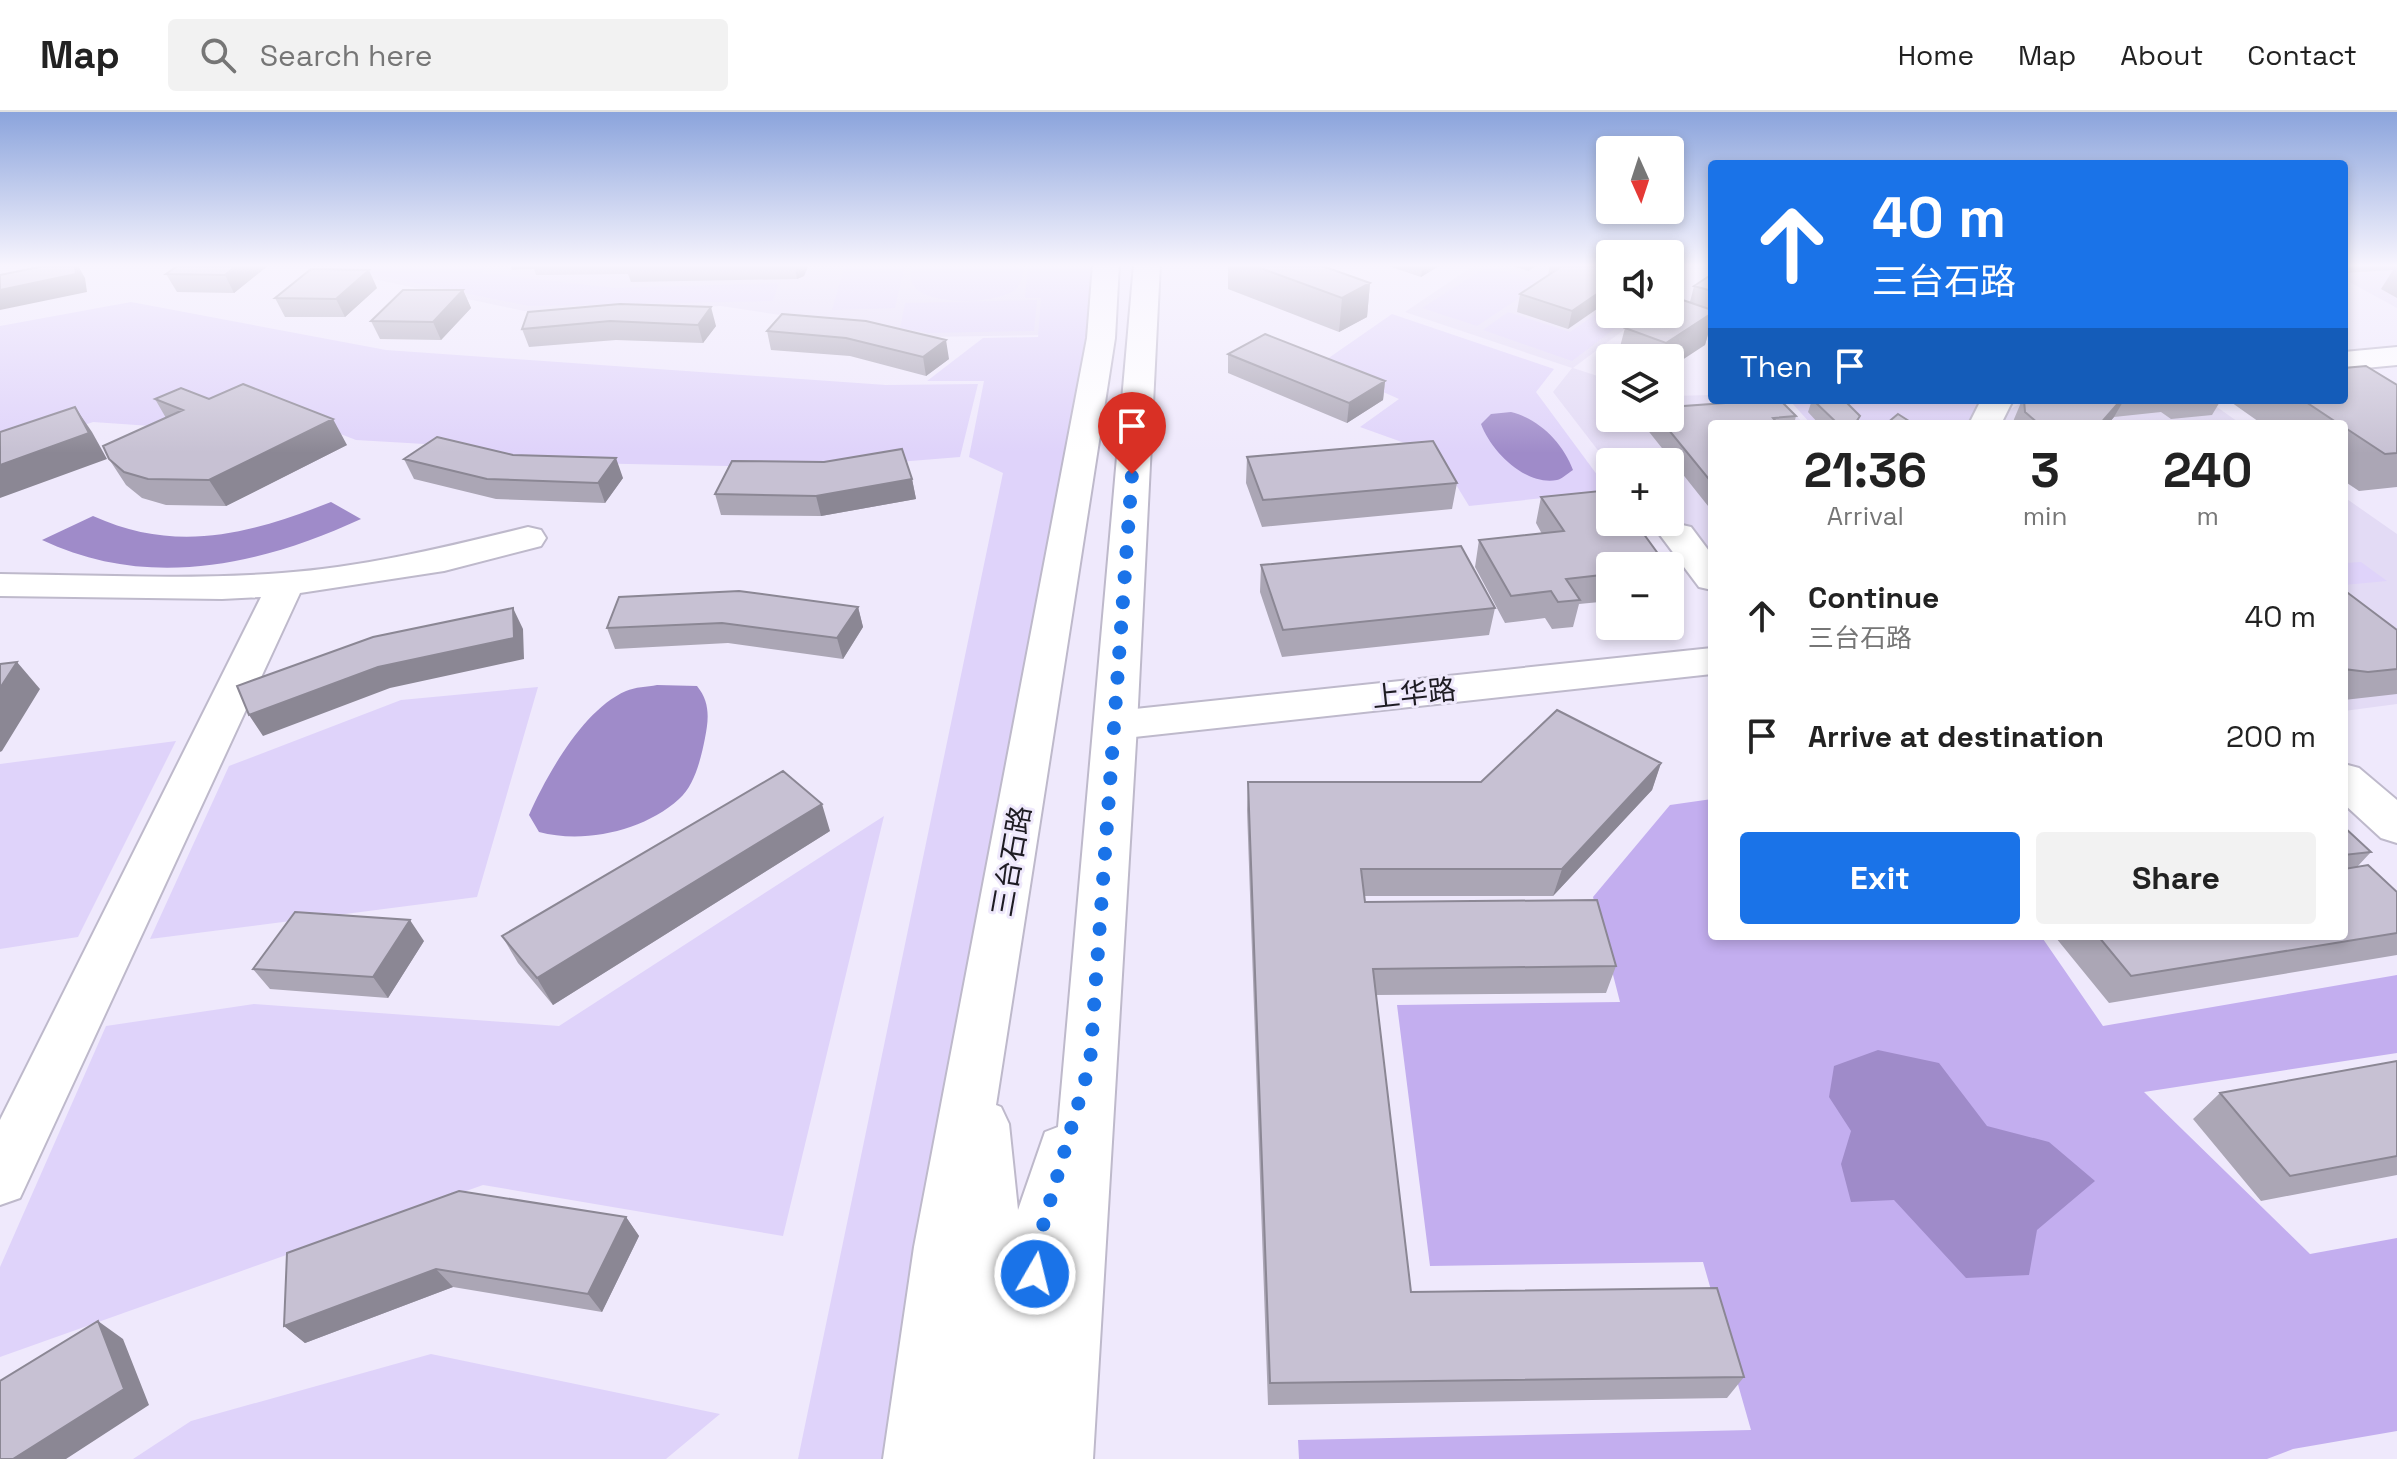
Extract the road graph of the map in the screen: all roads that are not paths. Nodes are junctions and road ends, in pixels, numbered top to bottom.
1 (1107, 327) edge
2 (1135, 327) edge
3 (2397, 356) edge
4 (2348, 361) edge
5 (2348, 375) edge
6 (2370, 389) edge
7 (1679, 536) edge
8 (528, 538) dead end
9 (1708, 574) edge
10 (286, 584) junction
11 (0, 585) edge
12 (1707, 670) edge
13 (1116, 725) junction
14 (2348, 783) edge
15 (2397, 826) edge
16 (1090, 1063) junction
17 (976, 1064) junction
18 (0, 1179) edge
19 (1015, 1242) junction
20 (916, 1459) edge
21 (965, 1459) edge
22 (1017, 1459) edge
23 (1060, 1459) edge

1 - 17 main road, 三台石路
2 - 13 main road, 三台石路
3 - 4 main road
5 - 6 main road
7 - 9 main road
8 - 10 main road
10 - 11 main road
10 - 18 main road
12 - 13 main road, 上华路
13 - 16 main road, 三台石路
14 - 15 main road
16 - 19 main road
16 - 23 main road, 三台石路
17 - 19 main road
17 - 20 main road, 三台石路
19 - 21 main road
19 - 22 main road

